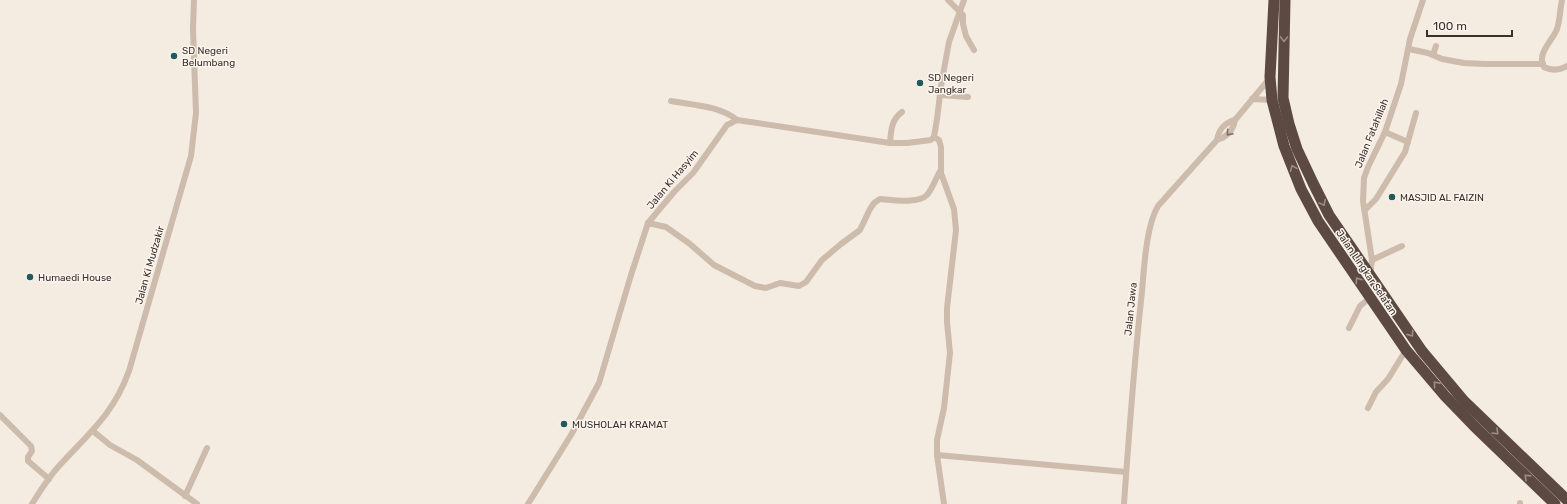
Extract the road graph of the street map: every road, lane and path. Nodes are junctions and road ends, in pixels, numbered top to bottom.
1 (194, 0) edge
2 (948, 0) edge
3 (964, 0) edge
4 (1274, 0) edge
5 (1285, 0) edge
6 (1423, 0) edge
7 (1562, 0) edge
8 (960, 12) junction
9 (1436, 46) dead end
10 (1409, 49) junction
11 (974, 50) dead end
12 (1432, 55) junction
13 (1543, 64) junction
14 (1567, 66) edge
15 (1270, 77) junction
16 (941, 95) junction
17 (968, 97) dead end
18 (1252, 99) junction
19 (1272, 100) junction
20 (671, 101) dead end
21 (902, 112) dead end
22 (1416, 113) dead end
23 (737, 120) junction
24 (1284, 126) junction
25 (1384, 132) junction
26 (934, 138) junction
27 (1408, 142) junction
28 (890, 143) junction
29 (941, 168) junction
30 (1365, 210) junction
31 (648, 223) junction
32 (1402, 246) dead end
33 (1372, 260) junction
34 (1370, 276) junction
35 (1370, 298) junction
36 (1349, 328) dead end
37 (1406, 350) junction
38 (1368, 408) dead end
39 (0, 415) edge
40 (92, 431) junction
41 (207, 448) dead end
42 (937, 454) junction
43 (1511, 454) junction
44 (1126, 472) junction
45 (49, 479) junction
46 (185, 496) junction
47 (1567, 500) edge
48 (32, 504) edge
49 (197, 504) edge
50 (528, 504) edge
51 (944, 504) edge
52 (1124, 504) edge
53 (1555, 504) edge

1 - 40 street, Jalan Ki Mudzakir
2 - 8 street
3 - 8 street
4 - 15 highway, Jalan Lingkar Selatan
5 -> 24 highway, Jalan Lingkar Selatan
6 - 10 street, Jalan Fatahillah
7 - 13 street
8 - 11 street
8 - 16 street
9 - 12 street
10 - 12 street
10 - 25 street, Jalan Fatahillah
12 - 13 street
13 - 14 street
15 - 18 street, Jalan Jawa
15 - 19 highway, Jalan Lingkar Selatan
16 - 17 street
16 - 26 street
18 - 19 street
18 - 44 street, Jalan Jawa
19 - 24 highway, Jalan Lingkar Selatan
20 - 23 street
21 - 28 street
22 - 27 street
23 - 28 street
23 - 31 street, Jalan Ki Hasyim
24 -> 34 highway, Jalan Lingkar Selatan
35 -> 24 highway, Jalan Lingkar Selatan
25 - 27 street
25 - 30 street, Jalan Fatahillah
26 - 28 street
26 - 29 street
27 - 30 street
29 - 31 street
29 - 42 street
30 - 33 street, Jalan Fatahillah
31 - 50 street, Jalan Ki Hasyim
32 - 33 street
33 - 34 street, Jalan Fatahillah
34 -> 43 highway, Jalan Lingkar Selatan
35 - 36 street
35 - 37 highway, Jalan Lingkar Selatan
37 - 38 street
43 -> 37 highway, Jalan Lingkar Selatan
39 - 45 street
40 - 45 street, Jalan Ki Mudzakir
40 - 46 street
41 - 46 street
42 - 44 street
42 - 51 street
43 - 47 highway, Jalan Lingkar Selatan
53 -> 43 highway, Jalan Lingkar Selatan
44 - 52 street, Jalan Jawa
45 - 48 street, Jalan Ki Mudzakir
46 - 49 street

